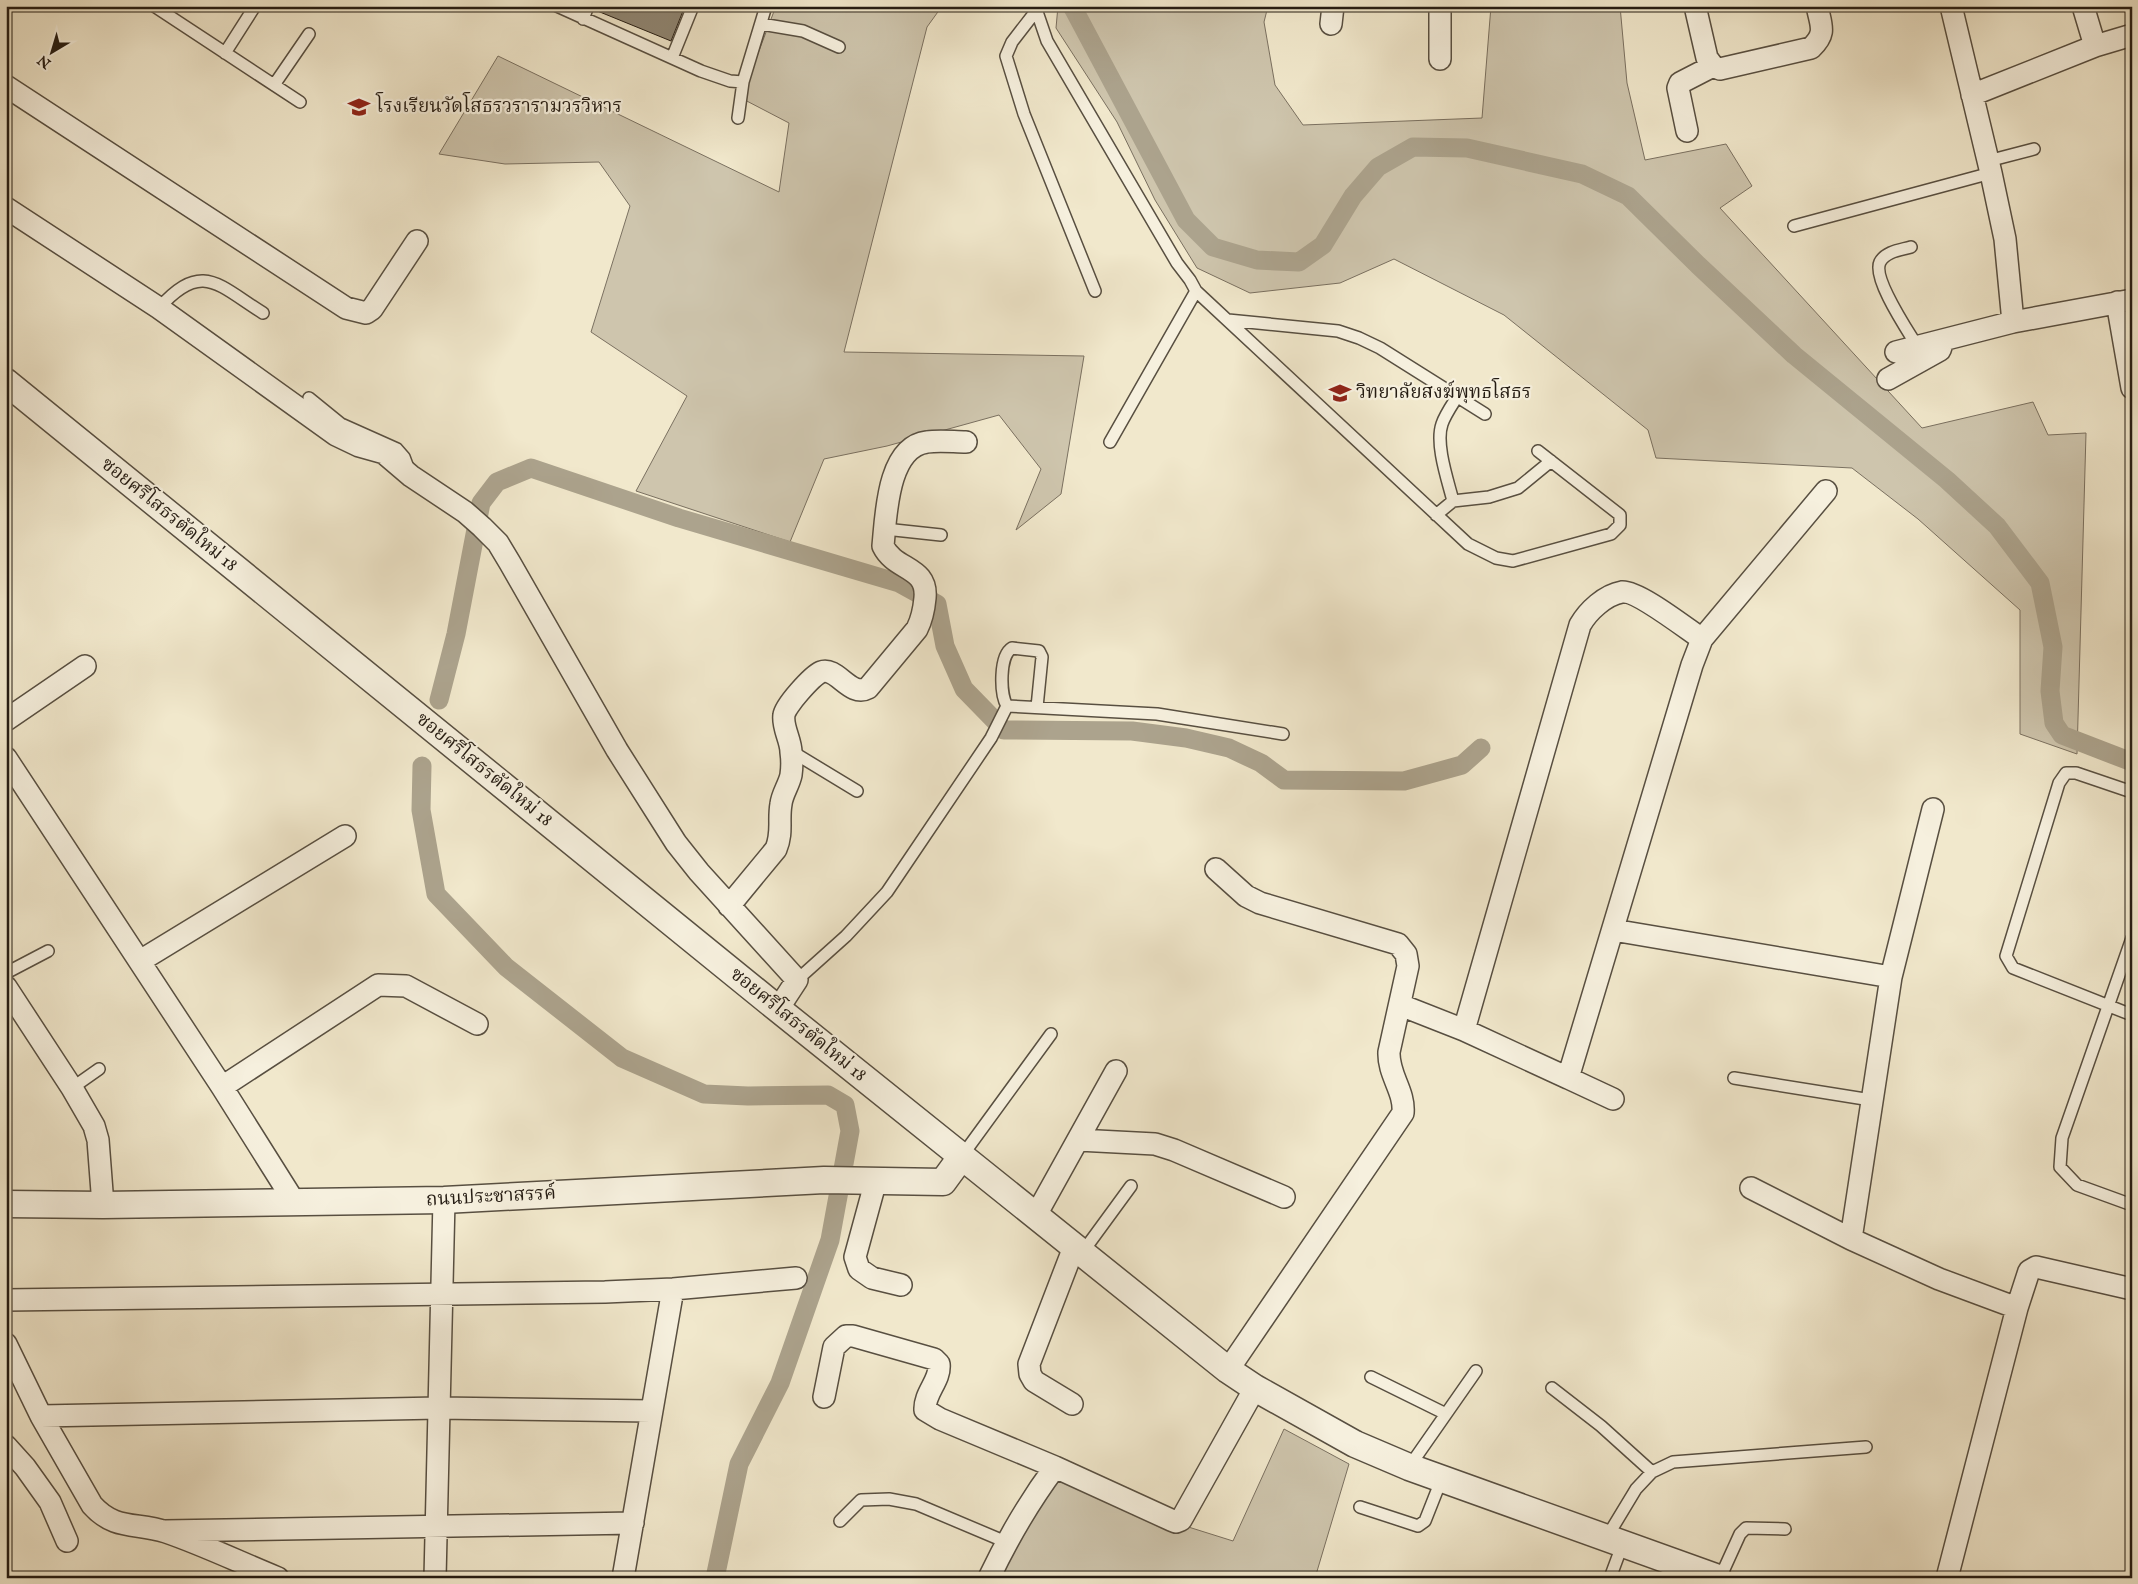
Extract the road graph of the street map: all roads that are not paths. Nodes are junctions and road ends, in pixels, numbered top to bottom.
1 (154, 6) edge
2 (255, 6) edge
3 (557, 6) edge
4 (588, 6) edge
5 (693, 6) edge
6 (766, 6) edge
7 (1440, 6) edge
8 (1695, 6) edge
9 (1816, 6) edge
10 (1951, 6) edge
11 (2083, 6) edge
12 (1035, 9) edge
13 (583, 19) junction
14 (761, 24) junction
15 (309, 34) dead end
16 (2132, 36) edge
17 (2095, 46) junction
18 (840, 47) dead end
19 (225, 53) junction
20 (672, 58) junction
21 (1440, 59) dead end
22 (1713, 66) junction
23 (742, 82) junction
24 (274, 85) junction
25 (6, 86) edge
26 (1972, 95) junction
27 (300, 102) dead end
28 (738, 118) dead end
29 (1687, 131) dead end
30 (2034, 149) dead end
31 (1990, 167) junction
32 (6, 208) edge
33 (1794, 226) dead end
34 (417, 241) dead end
35 (1911, 247) dead end
36 (1095, 291) dead end
37 (1196, 291) junction
38 (2124, 301) edge
39 (159, 308) junction
40 (263, 313) dead end
41 (1228, 320) junction
42 (2013, 322) junction
43 (1942, 339) junction
44 (1917, 346) junction
45 (1896, 352) dead end
46 (1888, 379) dead end
47 (6, 382) edge
48 (2132, 388) edge
49 (1457, 397) junction
50 (309, 398) dead end
51 (1484, 414) dead end
52 (966, 442) dead end
53 (1110, 442) dead end
54 (1538, 451) dead end
55 (1551, 461) junction
56 (411, 476) junction
57 (1826, 491) dead end
58 (1453, 501) junction
59 (1436, 515) junction
60 (885, 529) junction
61 (941, 536) dead end
62 (1702, 639) junction
63 (85, 666) dead end
64 (1007, 706) junction
65 (1038, 707) junction
66 (6, 720) edge
67 (1283, 734) dead end
68 (791, 751) junction
69 (6, 758) edge
70 (857, 791) dead end
71 (2132, 792) edge
72 (1933, 809) dead end
73 (345, 836) dead end
74 (1216, 869) dead end
75 (729, 906) junction
76 (1613, 930) junction
77 (2132, 938) edge
78 (48, 951) dead end
79 (140, 961) junction
80 (6, 973) edge
81 (1892, 977) junction
82 (797, 980) junction
83 (6, 987) edge
84 (2108, 1007) junction
85 (1408, 1008) dead end
86 (778, 1009) junction
87 (2132, 1015) edge
88 (477, 1024) dead end
89 (1464, 1030) junction
90 (1051, 1034) dead end
91 (99, 1068) dead end
92 (1116, 1071) dead end
93 (1568, 1078) junction
94 (1734, 1078) dead end
95 (222, 1087) junction
96 (72, 1088) junction
97 (1613, 1099) dead end
98 (1871, 1100) junction
99 (1078, 1140) junction
100 (962, 1156) junction
101 (870, 1180) junction
102 (1131, 1186) dead end
103 (1751, 1188) dead end
104 (1284, 1197) dead end
105 (444, 1200) junction
106 (294, 1203) junction
107 (6, 1204) edge
108 (2132, 1204) edge
109 (103, 1205) junction
110 (1036, 1215) junction
111 (1851, 1239) junction
112 (1078, 1250) junction
113 (796, 1278) dead end
114 (901, 1285) dead end
115 (673, 1289) junction
116 (2132, 1289) edge
117 (441, 1294) junction
118 (6, 1300) edge
119 (2017, 1308) junction
120 (6, 1344) edge
121 (1228, 1370) junction
122 (1476, 1371) dead end
123 (1372, 1377) dead end
124 (1255, 1388) junction
125 (1552, 1388) dead end
126 (824, 1397) dead end
127 (1072, 1404) dead end
128 (438, 1408) junction
129 (651, 1411) junction
130 (1446, 1414) junction
131 (40, 1416) junction
132 (6, 1446) edge
133 (1866, 1447) dead end
134 (1056, 1467) junction
135 (1409, 1467) junction
136 (1652, 1472) junction
137 (1442, 1478) junction
138 (1360, 1507) dead end
139 (840, 1521) dead end
140 (633, 1523) junction
141 (435, 1526) junction
142 (1785, 1529) dead end
143 (165, 1531) junction
144 (1615, 1540) junction
145 (67, 1541) dead end
146 (1006, 1542) junction
147 (278, 1578) edge
148 (435, 1578) edge
149 (622, 1578) edge
150 (989, 1578) edge
151 (1610, 1578) edge
152 (1719, 1578) edge
153 (1947, 1578) edge

1 - 19 lane
2 - 19 lane
3 - 13 lane
4 - 13 lane
5 - 20 lane
6 - 14 lane
7 - 21 street
8 - 22 street
9 - 22 street
10 - 26 street
11 - 17 street
12 - 36 lane
12 - 37 lane
13 - 20 lane
14 - 18 lane
14 - 23 lane
15 - 24 lane
16 - 17 street
17 - 26 street
19 - 24 lane
20 - 23 lane
22 - 29 street
23 - 28 lane
24 - 27 lane
25 - 34 street
26 - 31 street
30 - 31 lane
31 - 33 lane
31 - 42 street
32 - 39 street
35 - 44 lane
37 - 41 lane
37 - 53 lane
38 - 42 street
38 - 48 street
39 - 40 lane
39 - 56 street
41 - 49 lane
41 - 59 lane
42 - 43 street
43 - 44 street
43 - 46 street
44 - 45 street
47 - 86 street, ซอยศรีโสธรตัดใหม่ 18
49 - 51 lane
49 - 58 lane
50 - 56 lane
52 - 60 street
54 - 55 lane
55 - 58 lane
55 - 59 lane
56 - 75 street
57 - 62 street
58 - 59 lane
60 - 61 lane
60 - 68 street
62 - 76 street
62 - 89 street
63 - 66 street
64 - 65 lane
64 - 65 lane
64 - 82 lane
65 - 67 lane
68 - 70 lane
68 - 75 street
69 - 79 street
71 - 84 lane
72 - 81 street
73 - 79 street
74 - 121 street
75 - 82 street
76 - 81 street
76 - 93 street
77 - 84 lane
78 - 80 lane
79 - 95 street
81 - 98 street
82 - 86 street
83 - 96 street
84 - 87 lane
84 - 108 lane
85 - 89 street
86 - 100 street, ซอยศรีโสธรตัดใหม่ 18
88 - 95 street
89 - 93 street
90 - 100 lane
91 - 96 lane
92 - 99 street
93 - 97 street
94 - 98 lane
95 - 106 street
96 - 109 street
98 - 111 street
99 - 104 street
99 - 110 street
100 - 101 street, ถนนประชาสรรค์
100 - 110 street, ซอยศรีโสธรตัดใหม่ 18
101 - 105 street, ถนนประชาสรรค์
101 - 114 street
102 - 112 lane
103 - 111 street
105 - 106 street, ถนนประชาสรรค์
105 - 117 street
106 - 109 street, ถนนประชาสรรค์
107 - 109 street, ถนนประชาสรรค์
110 - 112 street, ซอยศรีโสธรตัดใหม่ 18
111 - 119 street
112 - 121 street, ซอยศรีโสธรตัดใหม่ 18
112 - 127 street
113 - 115 street
115 - 117 street
115 - 129 street
116 - 119 street
117 - 118 street
117 - 128 street
119 - 153 street
120 - 131 street
121 - 124 street, ซอยศรีโสธรตัดใหม่ 18
122 - 130 lane
123 - 130 lane
124 - 134 street
124 - 135 street, ซอยศรีโสธรตัดใหม่ 18
125 - 136 lane
126 - 134 street
128 - 129 street
128 - 131 street
128 - 141 street
129 - 140 street
130 - 135 lane
131 - 143 street
132 - 145 street
133 - 136 lane
134 - 146 street
135 - 137 street, ซอยศรีโสธรตัดใหม่ 18
136 - 144 lane
137 - 138 lane
137 - 144 street, ซอยศรีโสธรตัดใหม่ 18
139 - 146 lane
140 - 141 street
140 - 149 street
141 - 143 street
141 - 148 street
142 - 152 lane
143 - 147 street
144 - 151 lane
144 - 152 street, ซอยศรีโสธรตัดใหม่ 18
146 - 150 street

